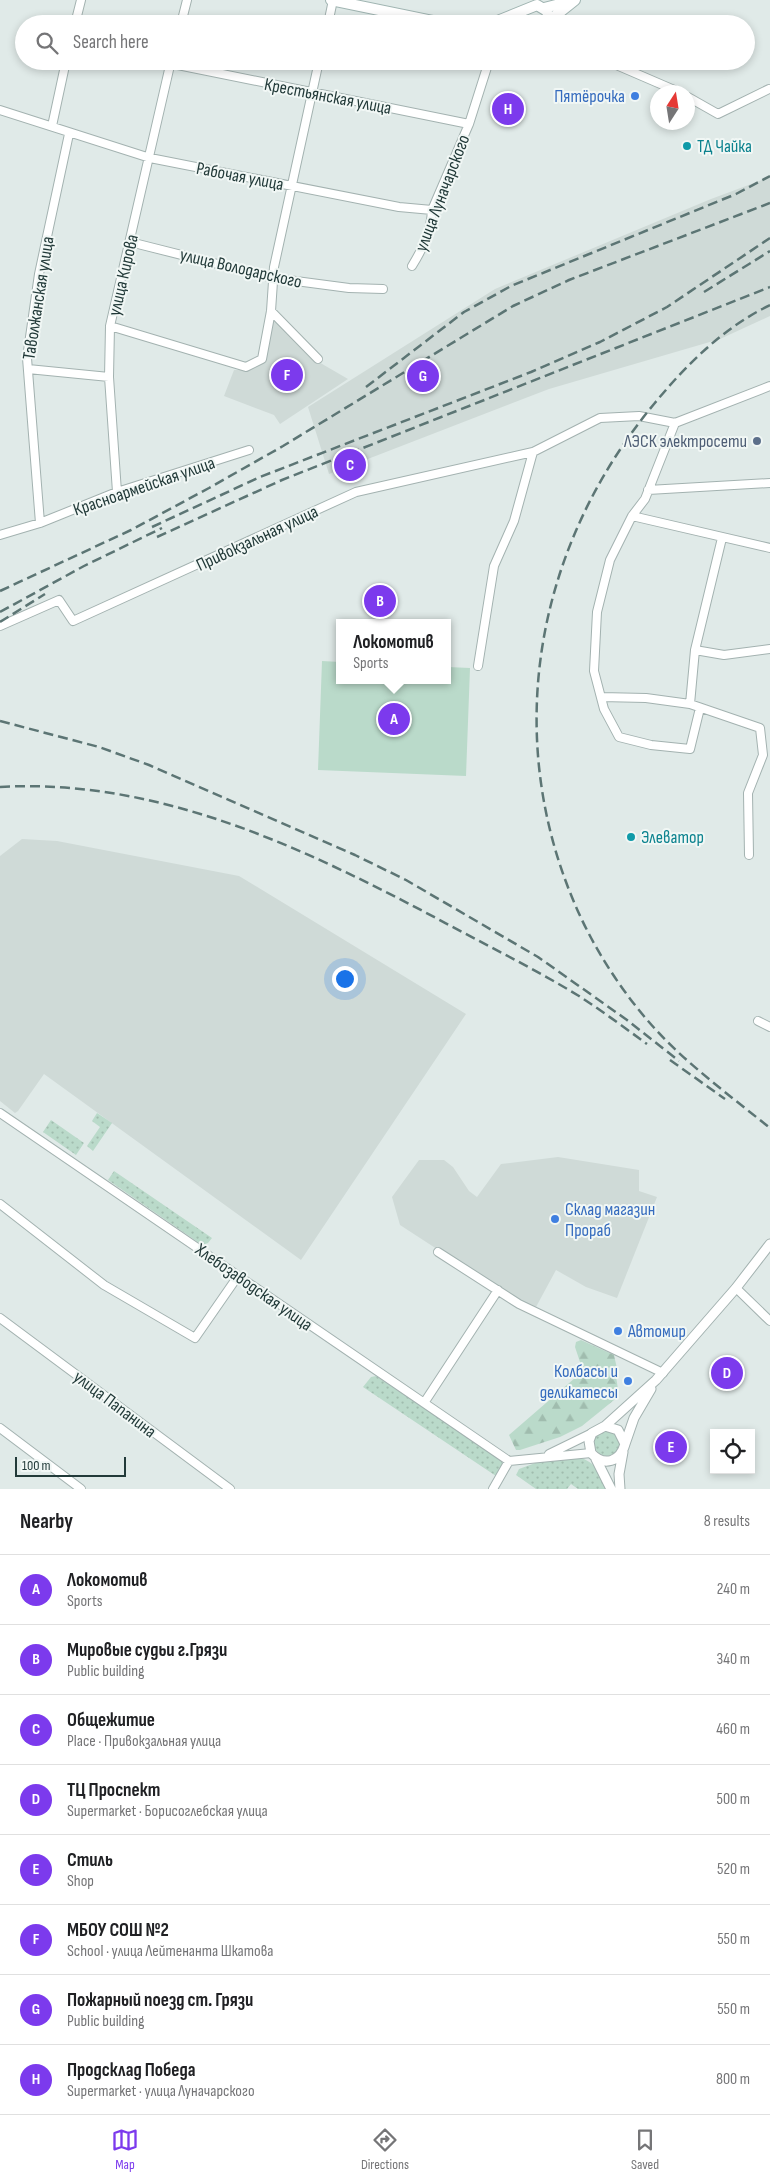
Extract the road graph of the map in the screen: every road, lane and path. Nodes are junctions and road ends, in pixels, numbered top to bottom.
1 (81, 0) edge
2 (187, 0) edge
3 (333, 0) edge
4 (575, 0) edge
5 (542, 5) edge
6 (525, 7) edge
7 (77, 15) edge
8 (183, 15) edge
9 (330, 15) edge
10 (404, 15) edge
11 (509, 15) edge
12 (558, 15) edge
13 (64, 70) edge
14 (169, 70) edge
15 (207, 70) edge
16 (317, 70) edge
17 (486, 70) edge
18 (628, 70) edge
19 (663, 85) edge
20 (769, 90) edge
21 (312, 93) junction
22 (695, 101) edge
23 (0, 110) edge
24 (469, 124) junction
25 (52, 126) junction
26 (69, 134) junction
27 (150, 158) junction
28 (292, 186) junction
29 (432, 210) junction
30 (130, 242) junction
31 (412, 266) dead end
32 (272, 278) junction
33 (383, 288) dead end
34 (271, 311) junction
35 (110, 326) junction
36 (318, 359) dead end
37 (28, 369) junction
38 (109, 377) junction
39 (770, 386) edge
40 (675, 424) junction
41 (249, 450) dead end
42 (533, 452) junction
43 (770, 483) edge
44 (648, 490) junction
45 (117, 492) junction
46 (632, 516) junction
47 (40, 524) junction
48 (0, 535) edge
49 (722, 538) junction
50 (770, 548) edge
51 (0, 626) edge
52 (770, 649) edge
53 (695, 650) junction
54 (478, 666) dead end
55 (601, 697) junction
56 (690, 704) junction
57 (700, 708) junction
58 (749, 855) dead end
59 (758, 1021) dead end
60 (770, 1028) edge
61 (0, 1113) edge
62 (0, 1204) edge
63 (770, 1244) edge
64 (438, 1252) dead end
65 (238, 1276) junction
66 (736, 1288) junction
67 (498, 1290) junction
68 (0, 1318) edge
69 (770, 1321) edge
70 (660, 1377) junction
71 (424, 1403) junction
72 (604, 1426) junction
73 (0, 1428) edge
74 (592, 1433) junction
75 (624, 1448) junction
76 (542, 1456) junction
77 (594, 1456) junction
78 (509, 1461) junction
79 (81, 1489) edge
80 (230, 1489) edge
81 (494, 1489) edge
82 (611, 1489) edge
83 (620, 1489) edge

1 - 7 street
2 - 8 street
3 - 9 street
3 - 10 main road
4 - 5 main road
4 - 12 main road
5 - 6 main road
6 - 11 main road
13 - 25 street
14 - 27 street, улица Кирова
15 - 21 street, Крестьянская улица
16 - 21 street
17 - 24 street, улица Луначарского
18 - 19 street
20 - 22 street
21 - 24 street, Крестьянская улица
21 - 28 street
23 - 25 street, Рабочая улица
24 - 29 street, улица Луначарского
25 - 26 street, Рабочая улица
26 - 27 street, Рабочая улица
26 - 37 street, Таволжанская улица
27 - 28 street, Рабочая улица
27 - 30 street, улица Кирова
28 - 29 street, Рабочая улица
28 - 32 street
29 - 31 street, улица Луначарского
30 - 32 street, улица Володарского
30 - 35 street, улица Кирова
32 - 33 street, улица Володарского
32 - 34 street
34 - 35 street
34 - 36 street
35 - 38 street, улица Кирова
37 - 38 street
37 - 47 street, Таволжанская улица
38 - 45 street, улица Кирова
39 - 40 street
40 - 42 street, Привокзальная улица
40 - 44 street
41 - 45 street, Красноармейская улица
42 - 51 street, Привокзальная улица
42 - 54 street
43 - 44 street
44 - 46 street
45 - 47 street, Красноармейская улица
46 - 49 street
46 - 55 street
47 - 48 street, Красноармейская улица
49 - 50 street
49 - 53 street
52 - 53 street
53 - 56 street
55 - 56 street
55 - 57 street
56 - 57 street
57 - 58 street
59 - 60 street
61 - 65 street, Хлебозаводская улица
62 - 65 street
63 - 66 street
64 - 67 street
65 - 71 street, Хлебозаводская улица
66 - 69 street
66 - 70 street
67 - 70 street
67 - 71 street
68 - 80 street, улица Папанина
70 - 72 street
70 - 75 street
71 - 78 street, Хлебозаводская улица
72 - 74 street
72 - 75 street
73 - 79 street
74 - 76 street
74 - 77 street
75 - 77 street
75 - 83 street
76 - 77 street
76 - 78 street
77 - 82 street
78 - 81 street

